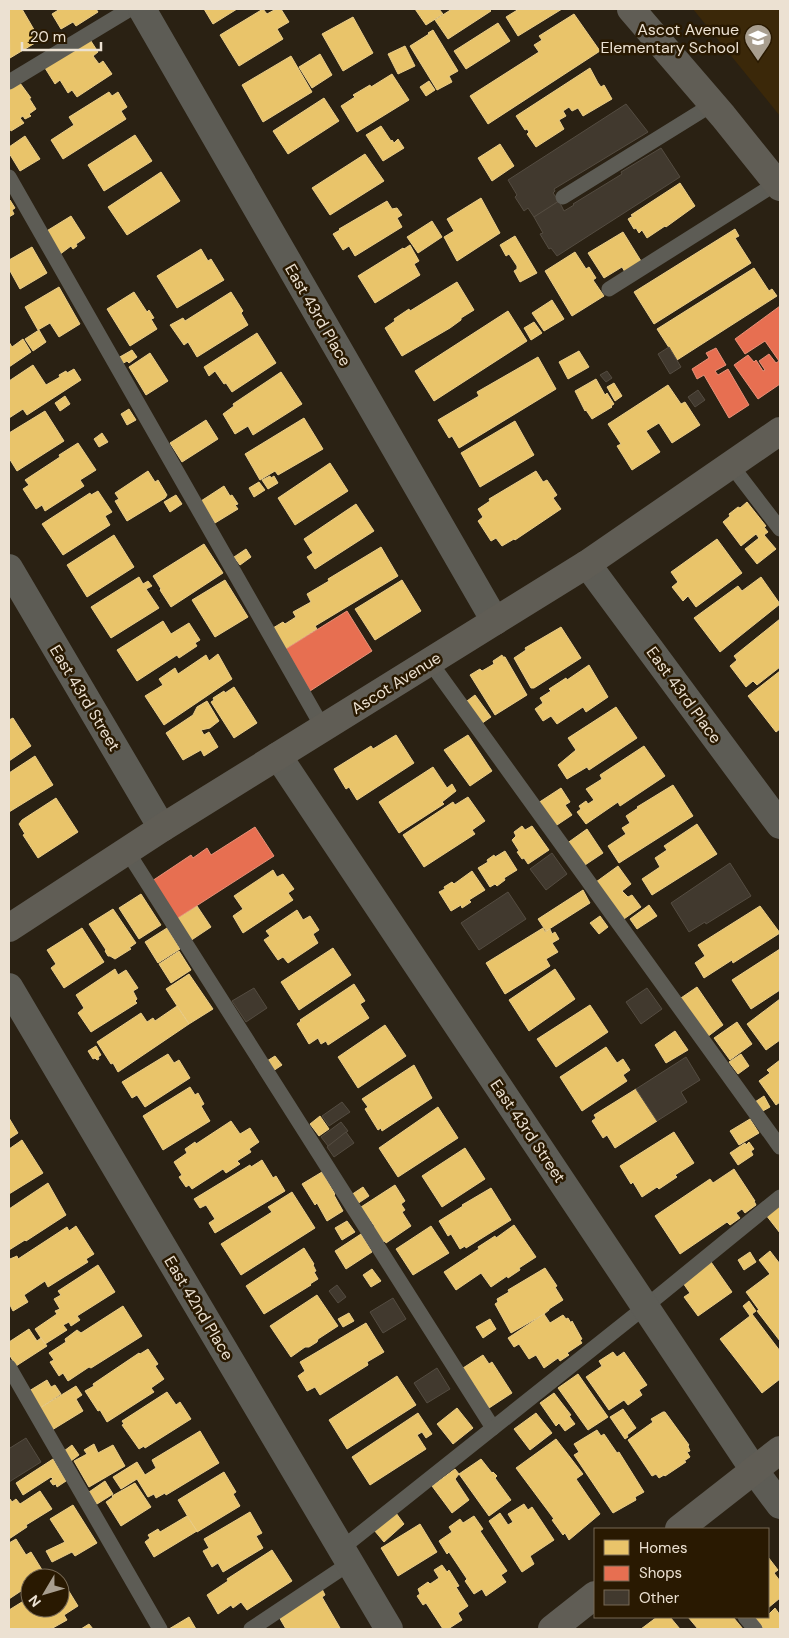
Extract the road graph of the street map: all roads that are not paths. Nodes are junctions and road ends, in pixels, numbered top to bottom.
1 (130, 9) edge
2 (142, 9) edge
3 (631, 9) edge
4 (9, 82) edge
5 (713, 104) junction
6 (9, 178) edge
7 (779, 185) edge
8 (563, 197) dead end
9 (609, 289) dead end
10 (780, 431) edge
11 (731, 465) junction
12 (780, 529) edge
13 (587, 564) junction
14 (9, 568) edge
15 (495, 622) junction
16 (430, 662) junction
17 (323, 728) junction
18 (278, 756) junction
19 (780, 825) edge
20 (162, 828) junction
21 (127, 851) junction
22 (9, 928) edge
23 (9, 987) edge
24 (780, 1147) edge
25 (780, 1197) edge
26 (645, 1307) junction
27 (9, 1366) edge
28 (493, 1428) junction
29 (780, 1450) edge
30 (754, 1470) junction
31 (780, 1505) edge
32 (680, 1528) edge
33 (346, 1556) junction
34 (594, 1596) edge
35 (746, 1618) edge
36 (160, 1629) edge
37 (251, 1629) edge
38 (390, 1629) edge
39 (552, 1629) edge
40 (755, 1629) edge

1 - 4 lane
2 - 15 street, East 43rd Place
3 - 5 street
5 - 7 street
5 - 8 lane
6 - 17 lane
7 - 9 lane
10 - 11 street, Ascot Avenue
11 - 12 lane
11 - 13 street, Ascot Avenue
13 - 15 street, Ascot Avenue
13 - 19 street, East 43rd Place
14 - 20 street, East 43rd Street
15 - 16 street, Ascot Avenue
16 - 17 street, Ascot Avenue
16 - 24 lane
17 - 18 street, Ascot Avenue
18 - 20 street, Ascot Avenue
18 - 26 street, East 43rd Street
20 - 21 street, Ascot Avenue
21 - 22 street, Ascot Avenue
21 - 28 lane
23 - 33 street, East 42nd Place
25 - 26 lane
26 - 28 lane
26 - 30 street, East 43rd Street
27 - 36 lane
28 - 33 lane
29 - 30 street
30 - 31 street, East 43rd Street
30 - 32 street
33 - 37 lane
33 - 38 street, East 42nd Place
34 - 39 street
35 - 40 lane

